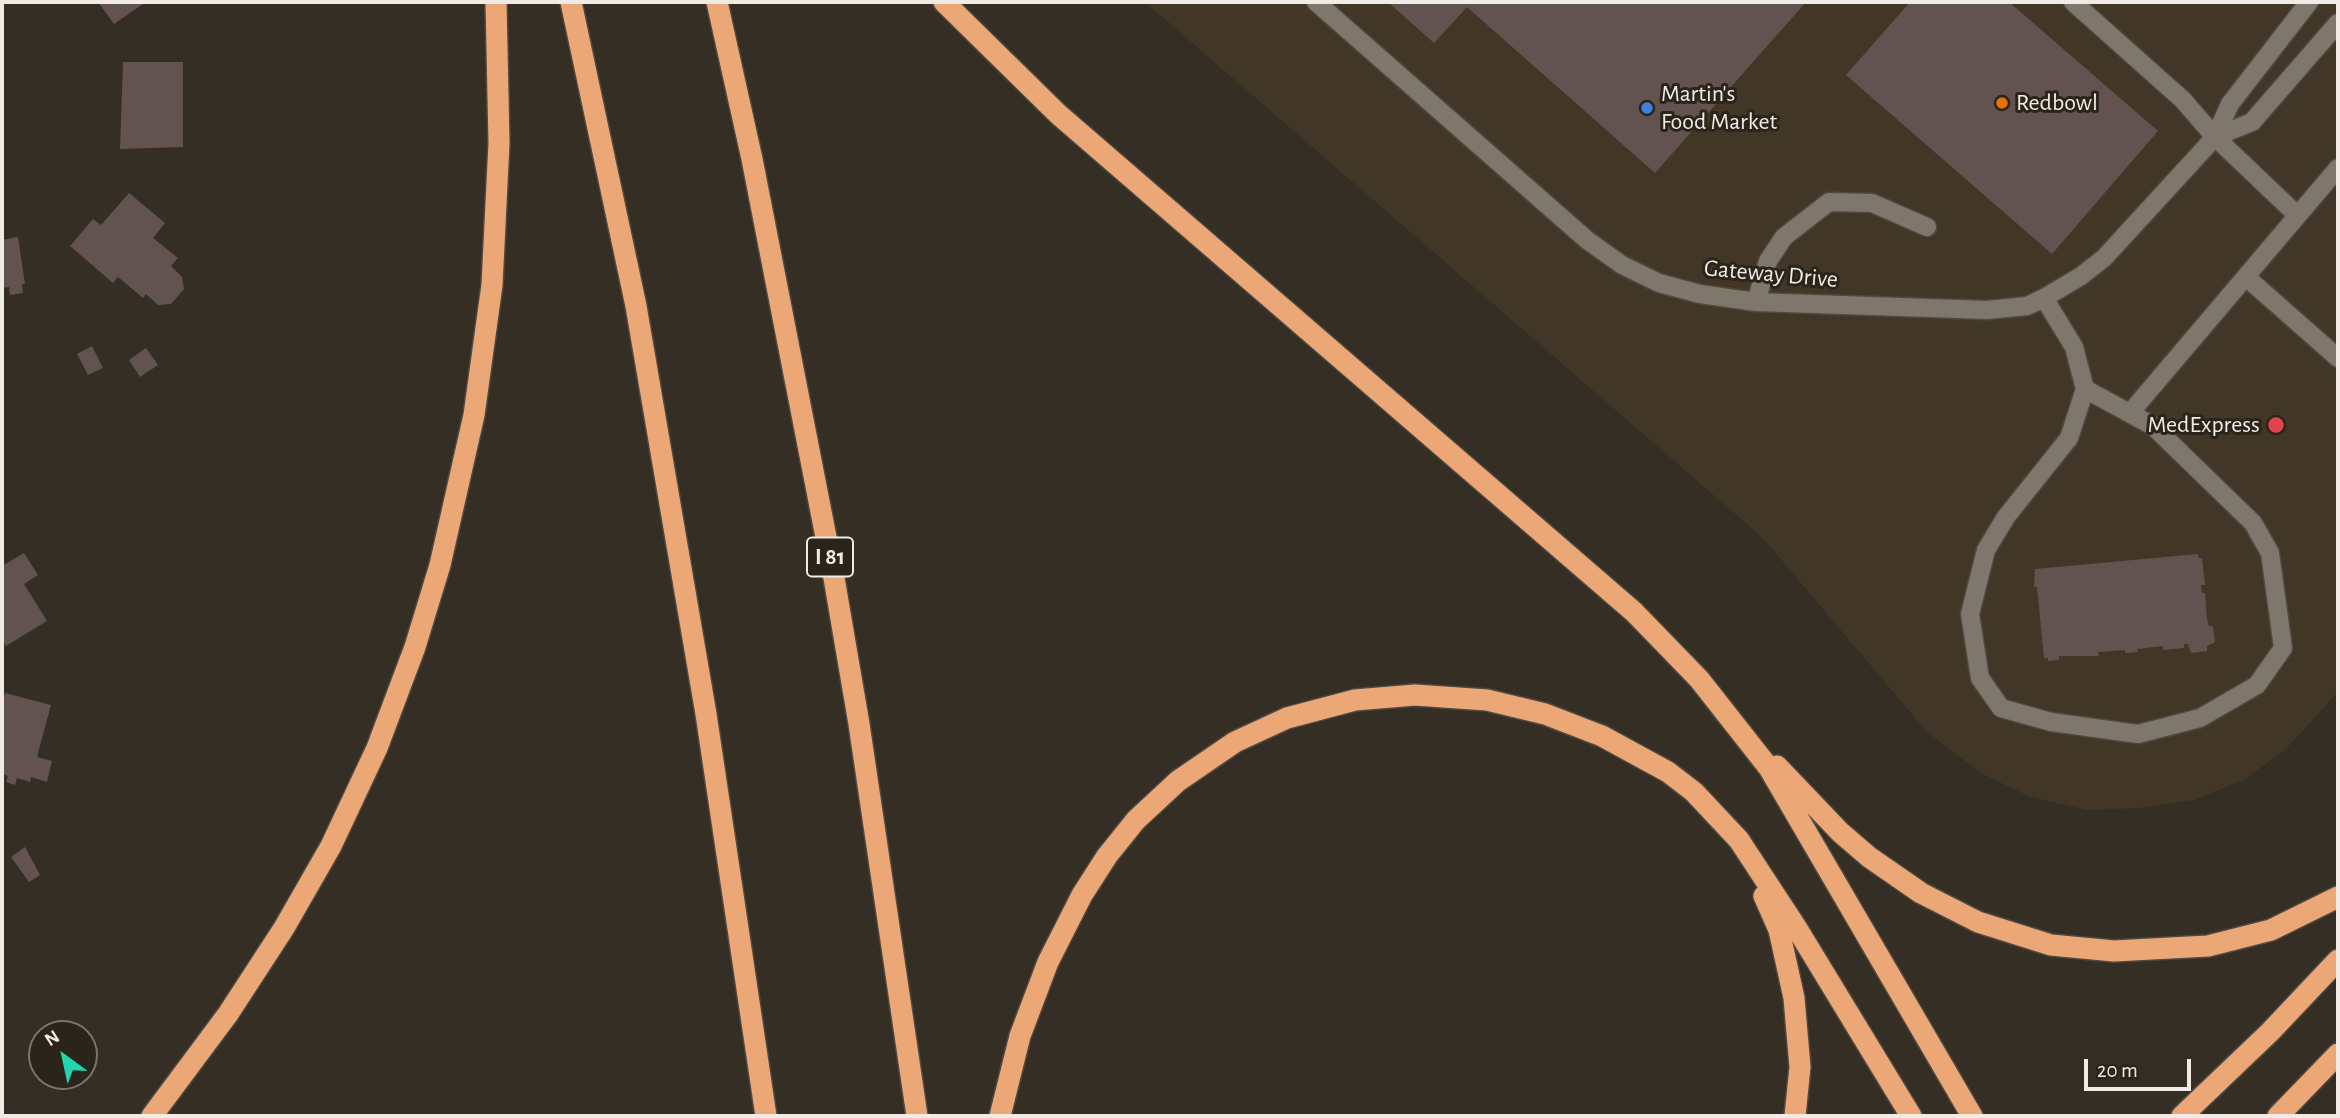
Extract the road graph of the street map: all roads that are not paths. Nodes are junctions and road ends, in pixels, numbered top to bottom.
1 (496, 2) edge
2 (571, 2) edge
3 (717, 2) edge
4 (944, 2) edge
5 (1316, 2) edge
6 (2073, 2) edge
7 (2309, 2) edge
8 (2338, 23) edge
9 (2215, 137) junction
10 (2338, 168) edge
11 (2297, 215) junction
12 (1927, 227) dead end
13 (2246, 276) junction
14 (2044, 298) junction
15 (1756, 302) junction
16 (2338, 358) edge
17 (2085, 389) junction
18 (2130, 413) junction
19 (1734, 721) junction
20 (1739, 840) junction
21 (2338, 897) edge
22 (2338, 960) edge
23 (2338, 1054) edge
24 (152, 1116) edge
25 (766, 1116) edge
26 (917, 1116) edge
27 (1000, 1116) edge
28 (1795, 1116) edge
29 (1911, 1116) edge
30 (1972, 1116) edge
31 (2182, 1116) edge
32 (2278, 1116) edge

1 - 24 highway
2 - 25 highway
3 - 26 highway, I 81
4 - 19 highway
5 - 15 street, Gateway Drive
6 - 9 street
7 - 9 street, Gateway Drive
8 - 9 street, Gateway Drive
9 - 11 street
9 - 14 street, Gateway Drive
10 - 11 street
11 - 13 street
12 - 15 street
13 - 16 street
13 - 18 street
14 - 15 street, Gateway Drive
14 - 17 street
17 - 18 street
17 - 18 street
19 - 21 highway
19 - 30 highway
20 - 27 highway
20 - 28 highway
20 - 29 highway
22 - 31 highway
23 - 32 highway

